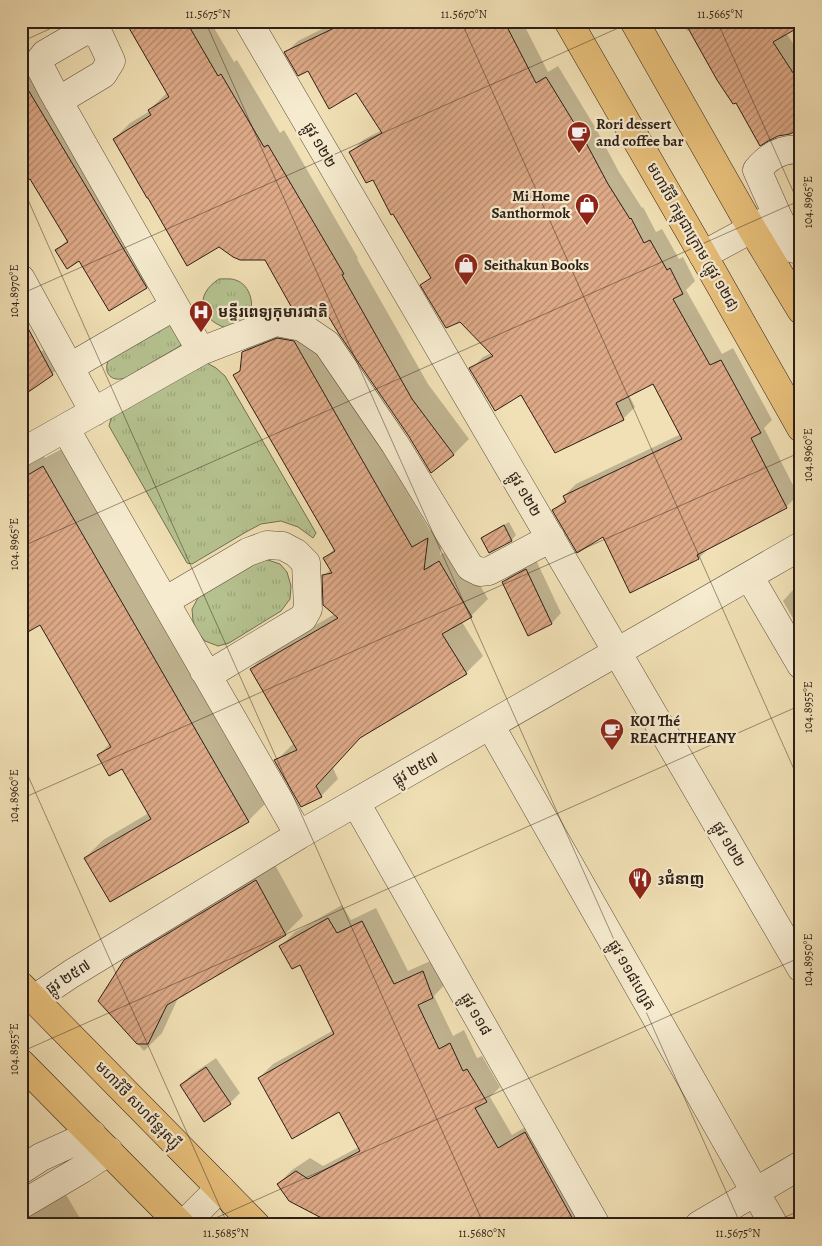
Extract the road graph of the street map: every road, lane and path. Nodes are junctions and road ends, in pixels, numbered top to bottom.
1 (248, 21) edge
2 (568, 21) edge
3 (634, 21) edge
4 (58, 101) dead end
5 (801, 150) edge
6 (777, 215) junction
7 (752, 229) junction
8 (801, 250) edge
9 (703, 255) junction
10 (21, 279) edge
11 (175, 306) junction
12 (801, 310) edge
13 (201, 351) junction
14 (70, 367) junction
15 (94, 412) junction
16 (65, 428) junction
17 (801, 428) edge
18 (21, 453) edge
19 (551, 538) junction
20 (801, 546) edge
21 (749, 576) junction
22 (165, 601) junction
23 (617, 652) junction
24 (801, 665) edge
25 (204, 671) junction
26 (490, 725) junction
27 (356, 803) junction
28 (299, 835) junction
29 (801, 968) edge
30 (28, 993) edge
31 (21, 1062) edge
32 (100, 1143) junction
33 (801, 1165) edge
34 (21, 1170) edge
35 (220, 1188) junction
36 (756, 1192) junction
37 (21, 1205) edge
38 (182, 1225) edge
39 (256, 1225) edge
40 (596, 1225) edge
41 (699, 1225) edge
42 (774, 1225) edge

1 - 19 street, ផ្លូវ ១២២
2 - 9 main road, មហាវិថី កម្ពុជាក្រោម (ផ្លូវ ១២៨)
3 - 7 main road
4 - 11 street
5 - 6 street
6 - 7 street
6 - 8 street
7 - 9 street
7 - 12 main road
9 - 17 main road, មហាវិថី កម្ពុជាក្រោម (ផ្លូវ ១២៨)
10 - 14 street
11 - 13 street
11 - 14 street
13 - 15 street
13 - 19 street
14 - 15 street
15 - 16 street
16 - 18 street
16 - 22 street
19 - 23 street, ផ្លូវ ១២២
20 - 21 street, ផ្លូវ ២៥៧
21 - 23 street, ផ្លូវ ២៥៧
21 - 24 street
22 - 25 street
22 - 25 street
23 - 26 street, ផ្លូវ ២៥៧
23 - 29 street, ផ្លូវ ១២២
25 - 28 street
26 - 27 street, ផ្លូវ ២៥៧
26 - 36 street, ផ្លូវ ១១៨ហ្សេត
27 - 28 street, ផ្លូវ ២៥៧
27 - 40 street, ផ្លូវ ១១៨
28 - 30 street, ផ្លូវ ២៥៧
30 - 35 main road, មហាវិថី សហព័ន្ធរុស្ស៊ី
31 - 32 main road
32 - 34 street
32 - 37 street
32 - 38 main road
33 - 36 street
35 - 38 street
35 - 39 main road, មហាវិថី សហព័ន្ធរុស្ស៊ី
36 - 41 street
36 - 42 street, ផ្លូវ ១១៨ហ្សេត

